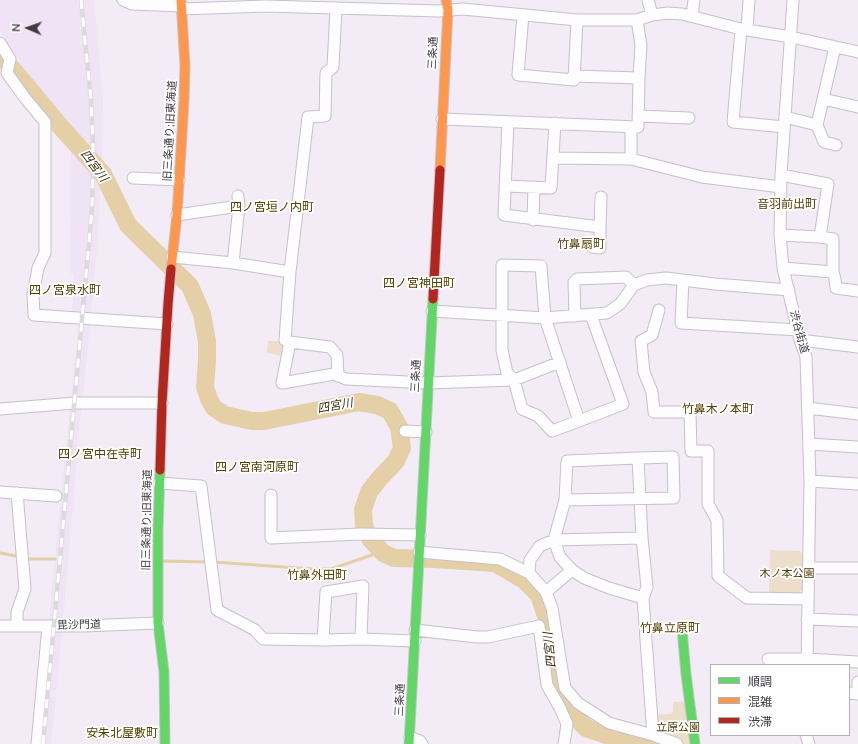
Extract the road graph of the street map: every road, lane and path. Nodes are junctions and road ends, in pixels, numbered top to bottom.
1 (123, 0) edge
2 (648, 0) edge
3 (694, 0) edge
4 (749, 0) edge
5 (793, 0) edge
6 (448, 3) edge
7 (182, 5) edge
8 (338, 5) edge
9 (524, 15) junction
10 (652, 15) junction
11 (692, 16) junction
12 (577, 20) junction
13 (637, 20) junction
14 (744, 30) junction
15 (791, 37) junction
16 (0, 43) edge
17 (835, 47) junction
18 (858, 52) edge
19 (573, 76) junction
20 (639, 78) junction
21 (823, 99) junction
22 (858, 107) edge
23 (638, 116) junction
24 (689, 118) dead end
25 (442, 119) junction
26 (508, 122) junction
27 (784, 122) junction
28 (555, 123) junction
29 (817, 124) junction
30 (631, 128) junction
31 (836, 146) dead end
32 (554, 158) junction
33 (631, 159) junction
34 (781, 175) junction
35 (133, 178) dead end
36 (179, 180) junction
37 (505, 186) junction
38 (534, 187) junction
39 (781, 187) junction
40 (601, 198) dead end
41 (177, 215) junction
42 (533, 220) junction
43 (600, 227) junction
44 (780, 235) junction
45 (820, 237) junction
46 (592, 247) dead end
47 (172, 260) junction
48 (233, 263) junction
49 (783, 268) junction
50 (290, 272) junction
51 (833, 272) junction
52 (683, 280) junction
53 (634, 285) junction
54 (789, 290) junction
55 (858, 291) edge
56 (659, 310) dead end
57 (432, 311) junction
58 (503, 315) junction
59 (591, 315) junction
60 (575, 316) junction
61 (545, 318) junction
62 (167, 324) junction
63 (799, 335) junction
64 (290, 342) junction
65 (858, 347) edge
66 (560, 362) junction
67 (338, 376) junction
68 (514, 380) junction
69 (428, 383) junction
70 (162, 403) junction
71 (808, 408) junction
72 (0, 409) edge
73 (858, 414) edge
74 (579, 421) junction
75 (405, 432) dead end
76 (426, 432) junction
77 (810, 444) junction
78 (858, 447) edge
79 (638, 458) junction
80 (810, 481) junction
81 (159, 483) junction
82 (858, 484) edge
83 (0, 492) edge
84 (17, 493) junction
85 (271, 495) dead end
86 (56, 496) dead end
87 (640, 499) junction
88 (565, 500) junction
89 (420, 535) junction
90 (642, 538) junction
91 (554, 540) junction
92 (419, 552) junction
93 (809, 568) junction
94 (858, 568) edge
95 (572, 570) junction
96 (529, 573) junction
97 (546, 592) junction
98 (643, 598) junction
99 (808, 599) junction
100 (807, 618) junction
101 (858, 622) edge
102 (158, 623) junction
103 (0, 626) edge
104 (17, 626) junction
105 (48, 626) junction
106 (682, 628) dead end
107 (415, 636) junction
108 (361, 639) junction
109 (323, 640) junction
110 (768, 659) dead end
111 (807, 662) edge
112 (858, 662) edge
113 (858, 682) edge
114 (850, 693) edge
115 (653, 735) junction
116 (410, 741) edge
117 (37, 744) edge
118 (165, 744) edge
119 (422, 744) edge
120 (564, 744) edge
121 (677, 744) edge
122 (695, 744) edge

1 - 7 street
2 - 10 street
3 - 11 street
4 - 14 street
5 - 15 street, 渋谷街道
6 - 8 street
6 - 9 street
6 - 25 street, 三条通
7 - 8 street
7 - 36 street, 旧三条通り;旧東海道
8 - 50 street
9 - 12 street
9 - 19 street
10 - 11 street
10 - 13 street
11 - 14 street
12 - 13 street
12 - 19 street
13 - 20 street
14 - 15 street
14 - 27 street
15 - 17 street
15 - 27 street, 渋谷街道
16 - 62 street
17 - 18 street
17 - 21 street
19 - 20 street
20 - 23 street
21 - 22 street
21 - 29 street
23 - 24 street
23 - 30 street
25 - 26 street
25 - 57 street, 三条通
26 - 28 street
26 - 37 street
27 - 29 street
27 - 34 street, 渋谷街道
28 - 30 street
28 - 32 street
29 - 31 street
30 - 33 street
32 - 33 street
32 - 38 street
33 - 39 street
34 - 39 street, 渋谷街道
34 - 45 street
35 - 36 street
36 - 41 street, 旧三条通り;旧東海道
37 - 38 street
37 - 42 street
38 - 42 street
39 - 44 street, 渋谷街道
40 - 43 street
41 - 47 street, 旧三条通り;旧東海道
41 - 48 street
42 - 43 street
43 - 46 street
44 - 45 street
44 - 49 street, 渋谷街道
45 - 51 street
47 - 48 street
47 - 62 street, 旧三条通り;旧東海道
48 - 50 street
49 - 51 street
49 - 54 street, 渋谷街道
50 - 64 street
51 - 55 street
52 - 53 street
52 - 54 street
52 - 63 street
53 - 59 street
53 - 60 street
54 - 63 street, 渋谷街道
56 - 99 street
57 - 58 street
57 - 69 street, 三条通
58 - 61 street
58 - 61 street
58 - 68 street
59 - 60 street
59 - 74 street
60 - 61 street
61 - 66 street
62 - 70 street, 旧三条通り;旧東海道
63 - 65 street
63 - 71 street, 渋谷街道
64 - 67 street
64 - 67 street
66 - 68 street
66 - 74 street
67 - 69 street
68 - 69 street
68 - 74 street
69 - 76 street, 三条通
70 - 72 street
70 - 81 street, 旧三条通り;旧東海道
71 - 73 street
71 - 77 street, 渋谷街道
75 - 76 street
76 - 89 street, 三条通
77 - 78 street
77 - 80 street, 渋谷街道
79 - 87 street
79 - 87 street
79 - 88 street
80 - 82 street
80 - 93 street, 渋谷街道
81 - 102 street, 旧三条通り;旧東海道
81 - 109 street
83 - 84 street
84 - 86 street
84 - 104 street
85 - 89 street
87 - 88 street
87 - 90 street
88 - 91 street
89 - 92 street, 三条通
90 - 91 street
90 - 98 street
91 - 95 street
91 - 96 street
92 - 96 street
92 - 107 street, 三条通
93 - 94 street
93 - 99 street, 渋谷街道
95 - 97 street
95 - 98 street
96 - 97 street
97 - 115 street
98 - 115 street
99 - 100 street, 渋谷街道
100 - 101 street
100 - 111 street, 渋谷街道
102 - 105 street, 毘沙門道
102 - 118 street, 旧三条通り;旧東海道
103 - 104 street, 毘沙門道
104 - 105 street, 毘沙門道
105 - 117 street
106 - 122 street
107 - 108 street
107 - 116 street, 三条通
107 - 120 street
108 - 109 street
108 - 109 street
110 - 111 street
111 - 112 street
113 - 114 street
115 - 121 street
116 - 119 street

